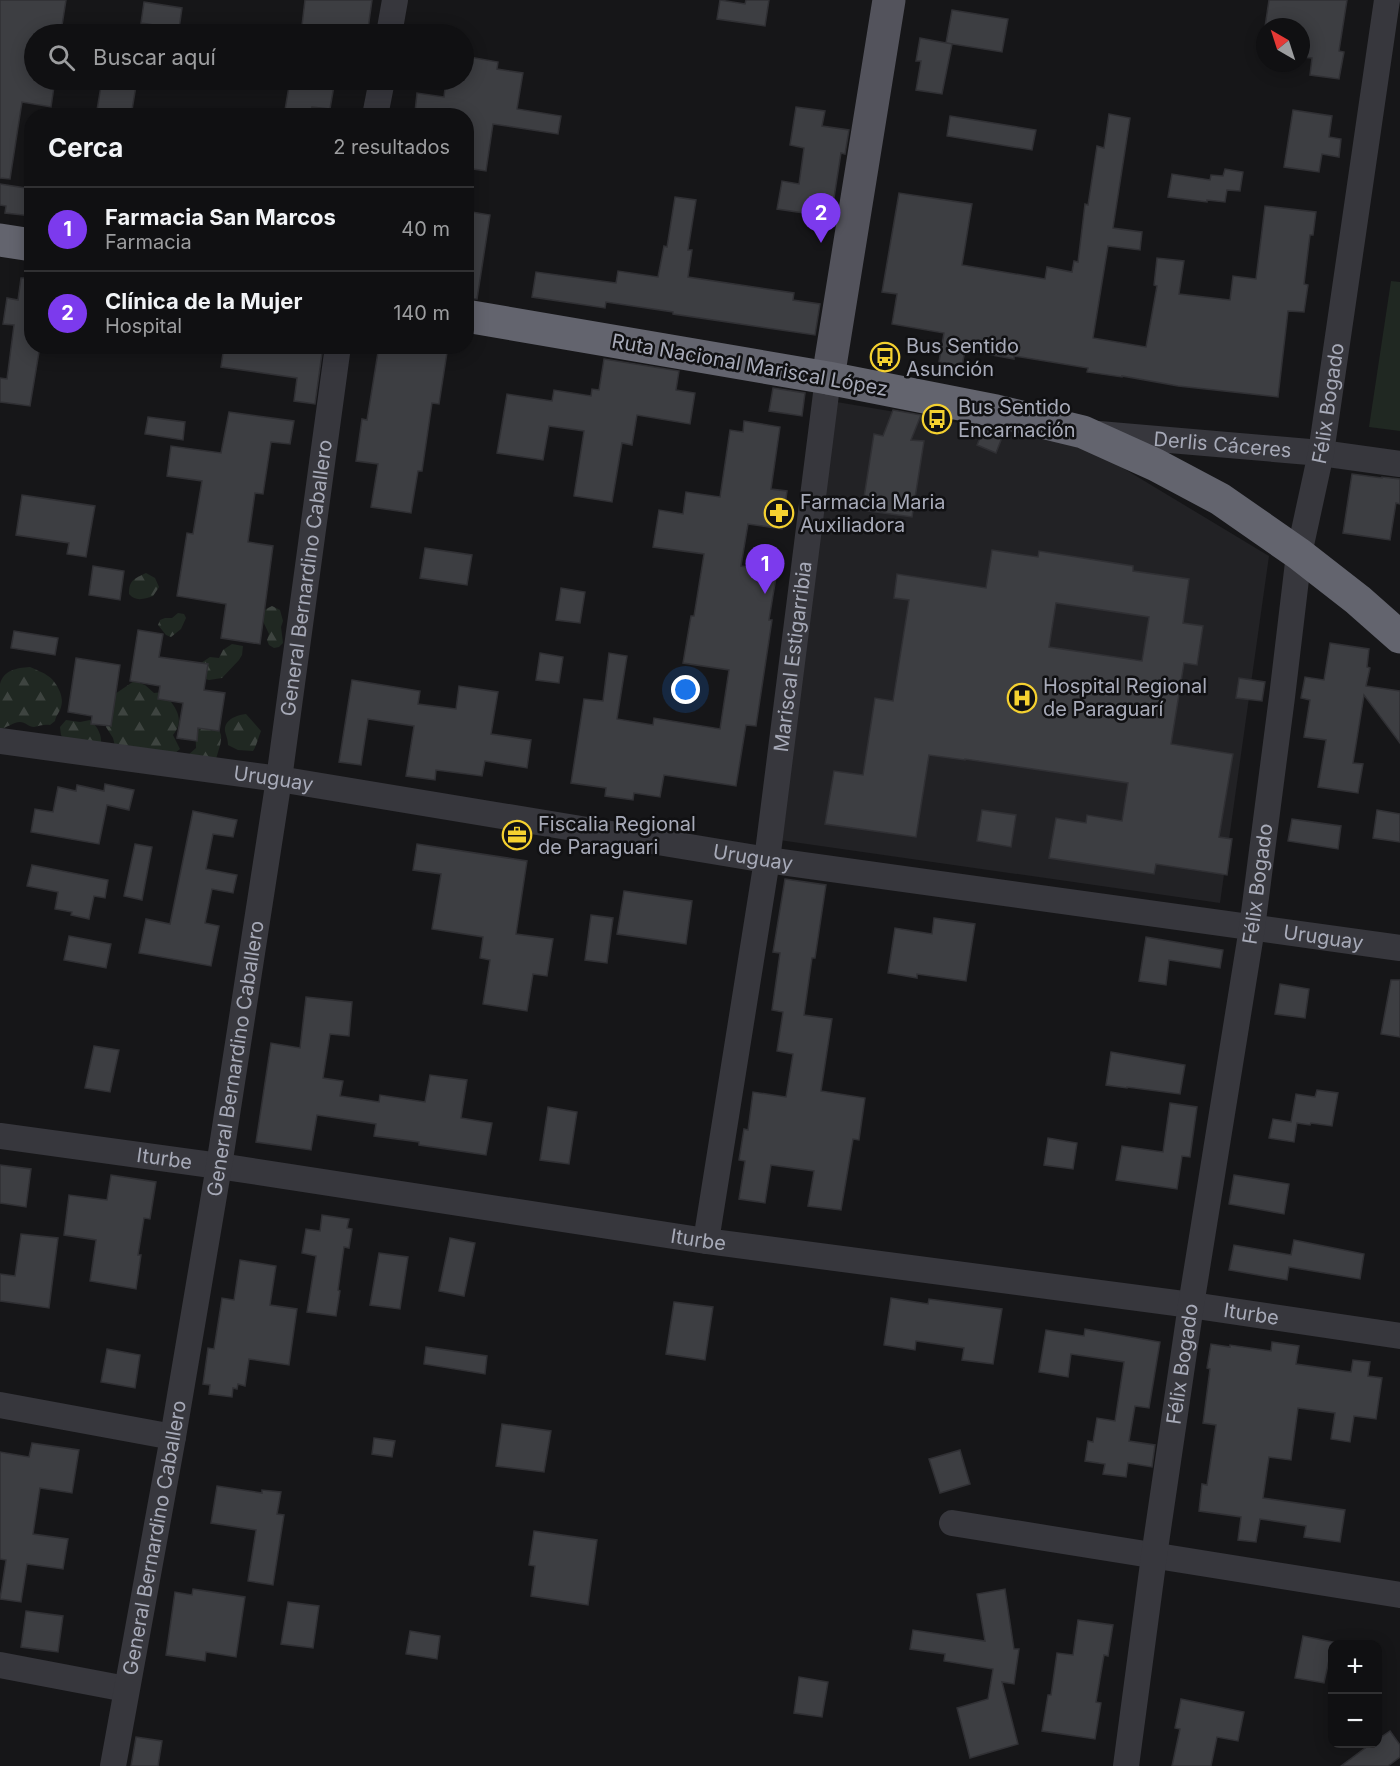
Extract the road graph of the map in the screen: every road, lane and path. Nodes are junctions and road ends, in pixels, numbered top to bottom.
1 (395, 0) edge
2 (889, 0) edge
3 (1387, 0) edge
4 (391, 24) edge
5 (379, 90) edge
6 (376, 108) edge
7 (0, 240) edge
8 (24, 244) edge
9 (474, 317) edge
10 (337, 354) edge
11 (828, 378) junction
12 (1083, 432) junction
13 (1321, 453) junction
14 (1400, 464) edge
15 (1299, 555) junction
16 (1400, 637) edge
17 (0, 741) edge
18 (279, 779) junction
19 (766, 860) junction
20 (1252, 928) junction
21 (1400, 948) edge
22 (0, 1136) edge
23 (219, 1166) junction
24 (706, 1241) junction
25 (1191, 1305) junction
26 (1400, 1336) edge
27 (0, 1405) edge
28 (172, 1437) junction
29 (952, 1523) dead end
30 (1154, 1556) junction
31 (1400, 1595) edge
32 (0, 1665) edge
33 (126, 1689) junction
34 (113, 1766) edge
35 (1126, 1766) edge

1 - 4 street
2 - 11 main road, Mariscal Estigarribia
3 - 13 street, Félix Bogado
5 - 6 street
7 - 8 highway
9 - 11 highway, Ruta Nacional Mariscal López
10 - 18 street, General Bernardino Caballero
11 - 12 highway, Ruta Nacional Mariscal López
11 - 19 street, Mariscal Estigarribia
12 - 13 street, Derlis Cáceres
12 - 15 highway, Ruta Nacional Mariscal López
13 - 14 street, Derlis Cáceres
13 - 15 street, Félix Bogado
15 - 16 highway, Ruta Nacional Mariscal López
15 - 20 street, Félix Bogado
17 - 18 street, Uruguay
18 - 19 street, Uruguay
18 - 23 street, General Bernardino Caballero
19 - 20 street, Uruguay
19 - 24 street, Mariscal Estigarribia
20 - 21 street, Uruguay
20 - 25 street, Félix Bogado
22 - 23 street, Iturbe
23 - 24 street, Iturbe
23 - 28 street, General Bernardino Caballero
24 - 25 street, Iturbe
25 - 26 street, Iturbe
25 - 30 street, Félix Bogado
27 - 28 street
28 - 33 street, General Bernardino Caballero
29 - 30 street
30 - 31 street
30 - 35 street, Félix Bogado
32 - 33 street
33 - 34 street, General Bernardino Caballero

